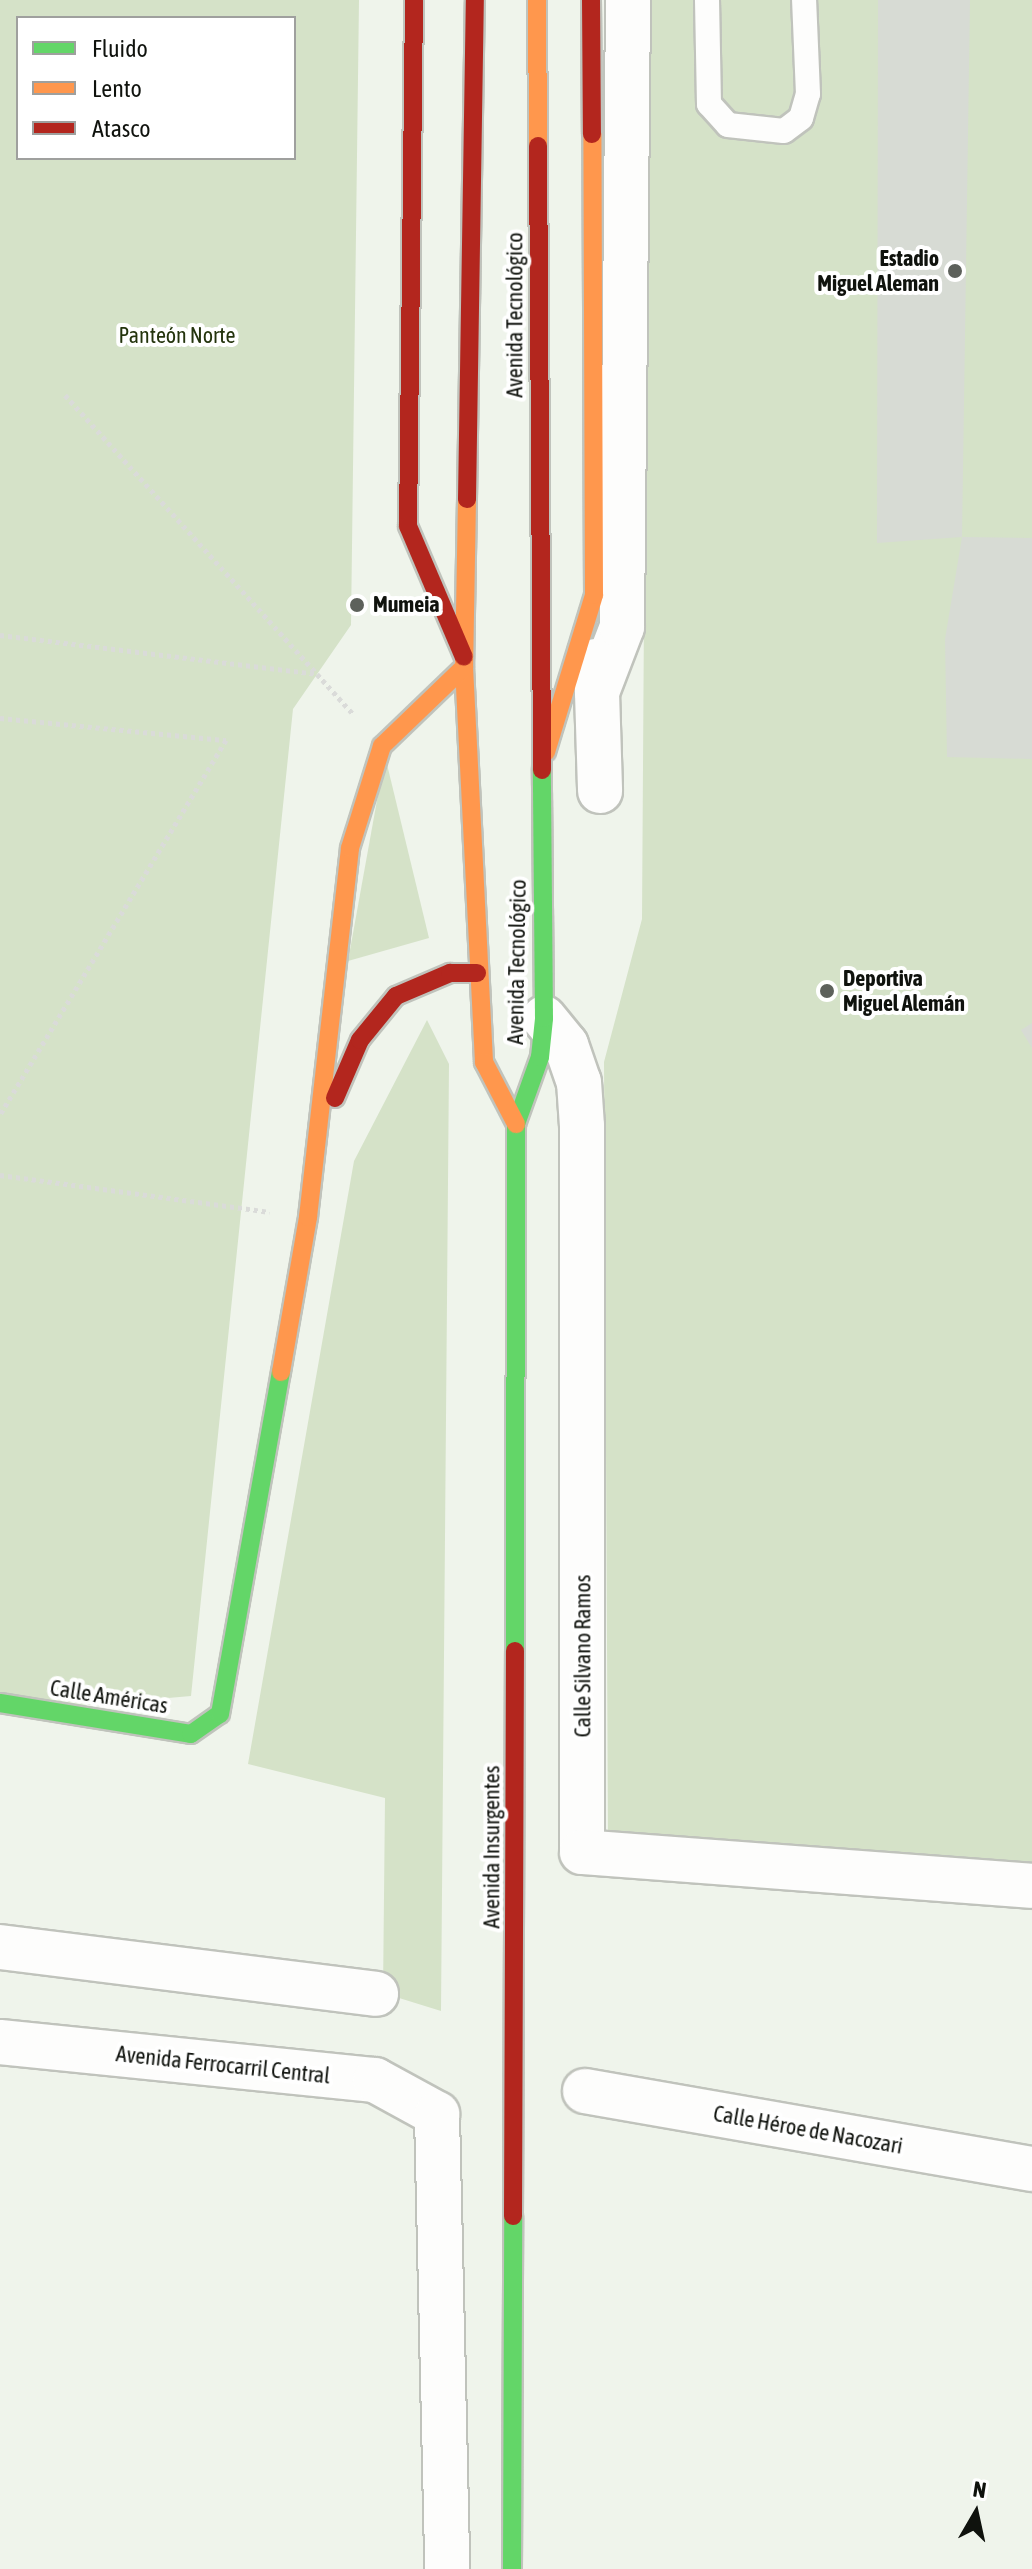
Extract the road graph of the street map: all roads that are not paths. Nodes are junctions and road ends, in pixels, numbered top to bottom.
1 (414, 0) edge
2 (475, 0) edge
3 (537, 0) edge
4 (591, 0) edge
5 (628, 0) edge
6 (707, 0) edge
7 (804, 0) edge
8 (594, 595) junction
9 (464, 662) junction
10 (597, 692) junction
11 (542, 766) junction
12 (600, 791) dead end
13 (477, 973) junction
14 (544, 1018) junction
15 (516, 1124) junction
16 (316, 1141) junction
17 (0, 1703) edge
18 (1032, 1886) edge
19 (0, 1947) edge
20 (376, 1994) dead end
21 (0, 2042) edge
22 (585, 2091) dead end
23 (1032, 2169) edge
24 (447, 2569) edge
25 (512, 2569) edge

1 - 9 main road
2 - 9 main road, Avenida Tecnológico
3 - 11 main road, Avenida Tecnológico
4 - 8 main road
5 - 10 street
6 - 7 lane
8 - 10 street
8 - 11 main road
9 - 13 main road, Avenida Tecnológico
9 - 16 main road
10 - 12 street
11 - 14 main road, Avenida Tecnológico
13 - 15 main road, Avenida Tecnológico
13 - 16 main road
14 - 15 main road, Avenida Tecnológico
14 - 18 street, Calle Silvano Ramos
15 - 25 main road, Avenida Insurgentes
16 - 17 main road, Calle Américas
19 - 20 street
21 - 24 street, Avenida Ferrocarril Central
22 - 23 street, Calle Héroe de Nacozari

